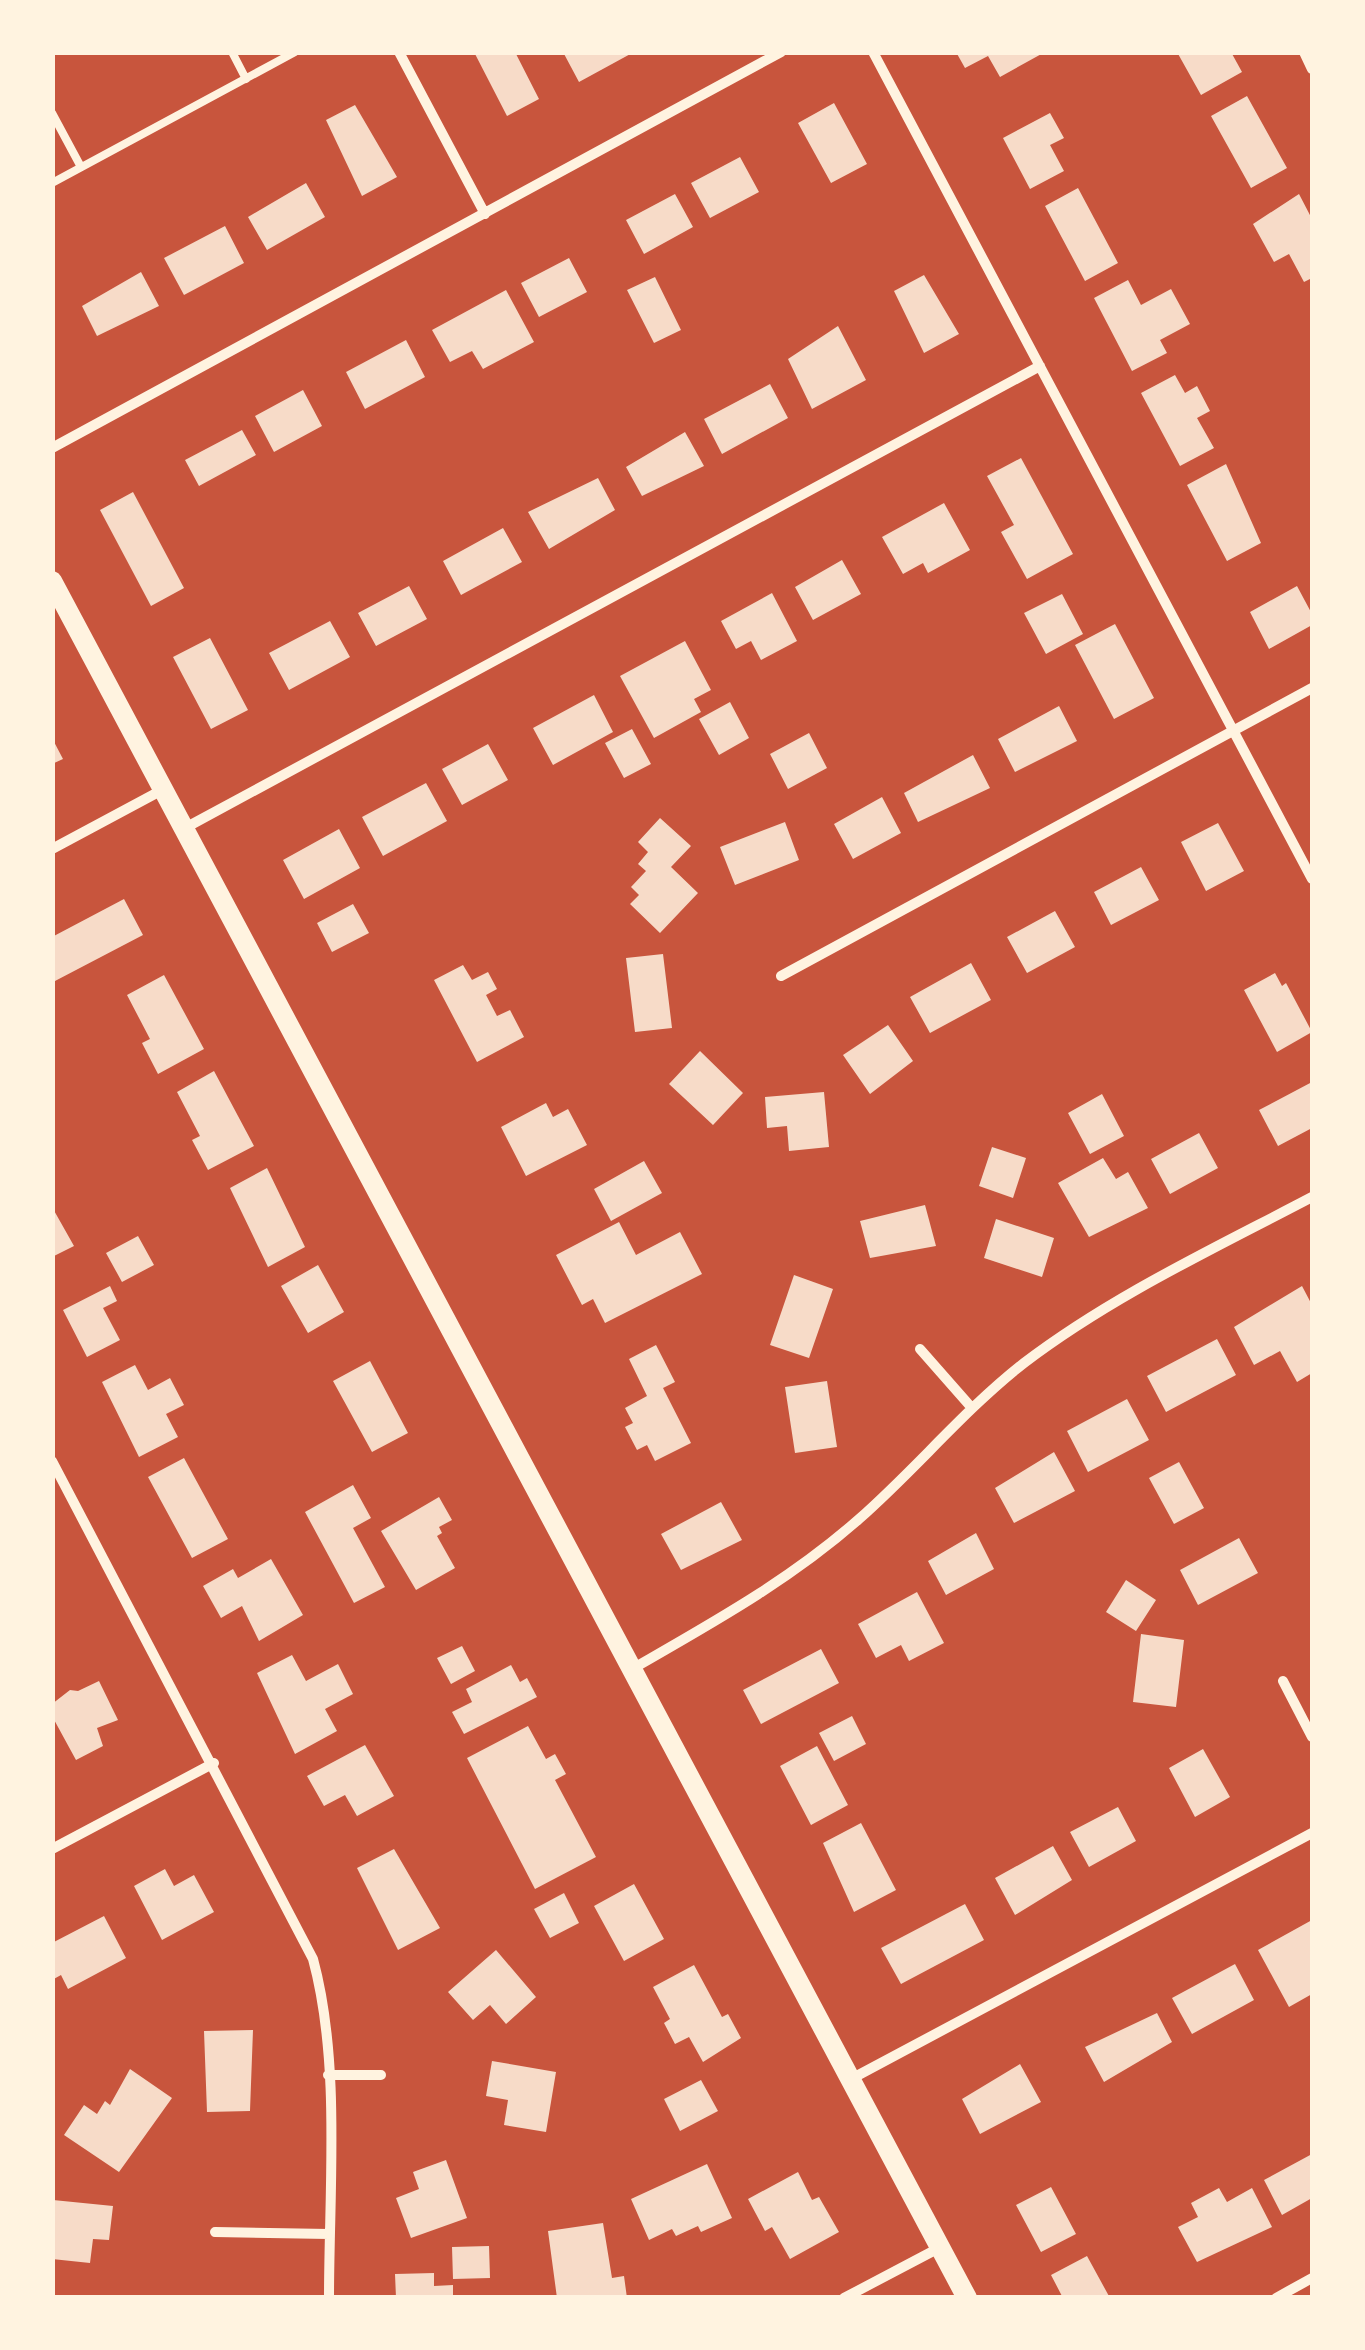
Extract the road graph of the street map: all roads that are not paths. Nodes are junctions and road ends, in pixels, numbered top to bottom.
1 (232, 52) edge
2 (295, 52) edge
3 (399, 52) edge
4 (781, 52) edge
5 (873, 52) edge
6 (1304, 52) edge
7 (1312, 69) edge
8 (246, 78) junction
9 (52, 113) edge
10 (81, 167) junction
11 (52, 182) edge
12 (485, 214) junction
13 (1040, 366) junction
14 (52, 448) edge
15 (52, 581) edge
16 (1312, 688) edge
17 (1234, 731) junction
18 (164, 789) junction
19 (184, 828) junction
20 (52, 849) edge
21 (1312, 879) edge
22 (781, 976) dead end
23 (1312, 1197) edge
24 (920, 1348) dead end
25 (971, 1407) junction
26 (52, 1461) edge
27 (632, 1669) junction
28 (1283, 1681) dead end
29 (1312, 1737) edge
30 (214, 1763) junction
31 (1312, 1833) edge
32 (52, 1849) edge
33 (328, 2075) junction
34 (381, 2075) dead end
35 (850, 2079) junction
36 (215, 2232) dead end
37 (329, 2234) junction
38 (940, 2248) junction
39 (1312, 2278) edge
40 (329, 2298) edge
41 (844, 2298) edge
42 (967, 2298) edge
43 (1276, 2298) edge

1 - 8 lane
2 - 8 lane
3 - 12 street
4 - 12 street
5 - 13 street
6 - 7 street
8 - 10 lane
9 - 10 lane
10 - 11 lane
12 - 14 street
13 - 17 street
13 - 19 street
15 - 18 main road
16 - 17 street
17 - 21 street
17 - 22 street
18 - 19 main road
18 - 20 street
19 - 27 main road
23 - 25 street
24 - 25 street
25 - 27 street
26 - 30 street
27 - 35 main road
28 - 29 street
30 - 32 street
30 - 33 street
31 - 35 street
33 - 34 street
33 - 37 street
35 - 38 main road
36 - 37 street
37 - 40 street
38 - 41 street
38 - 42 main road
39 - 43 street

